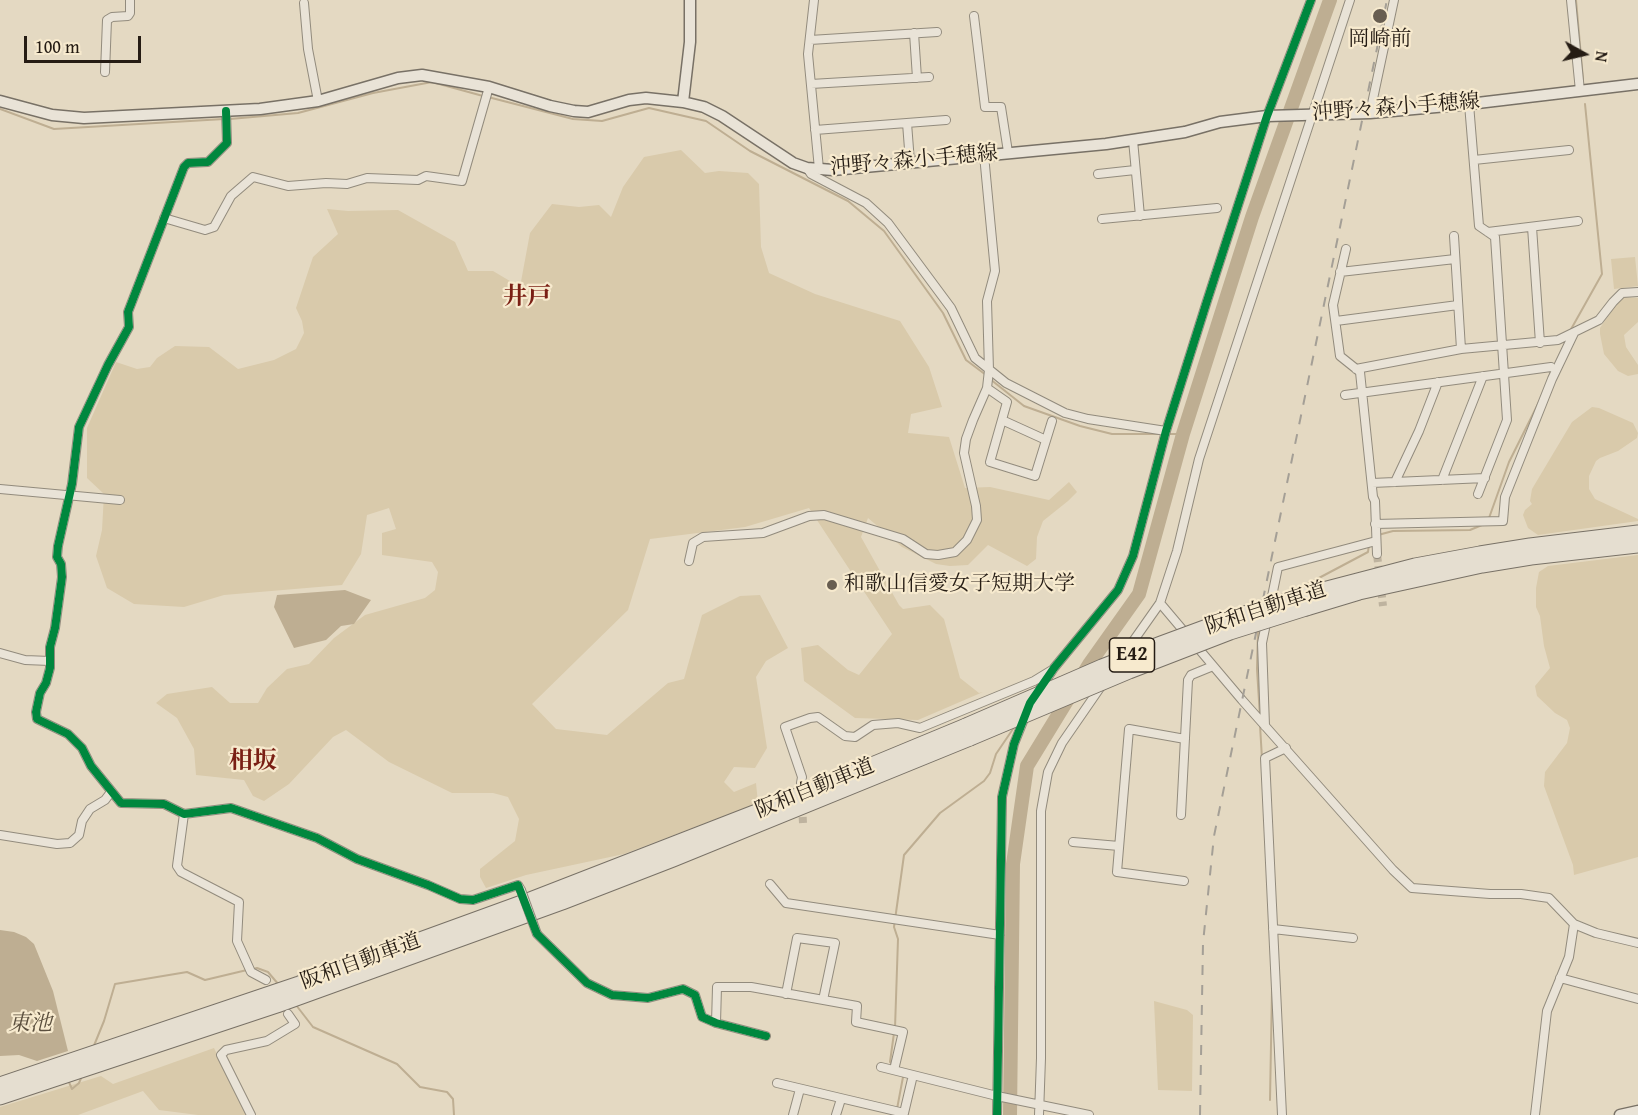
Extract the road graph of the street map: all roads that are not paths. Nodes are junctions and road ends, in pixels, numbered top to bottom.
1 (130, 0) edge
2 (690, 0) edge
3 (814, 0) edge
4 (1311, 0) edge
5 (1350, 0) edge
6 (1394, 0) edge
7 (1571, 0) edge
8 (304, 3) dead end
9 (974, 16) dead end
10 (937, 32) dead end
11 (914, 33) junction
12 (810, 40) junction
13 (105, 72) dead end
14 (929, 77) dead end
15 (917, 78) junction
16 (811, 84) junction
17 (1638, 84) edge
18 (489, 87) junction
19 (1580, 91) junction
20 (0, 101) edge
21 (318, 101) junction
22 (683, 102) junction
23 (1469, 104) junction
24 (226, 111) junction
25 (1370, 113) junction
26 (1310, 115) junction
27 (1269, 116) junction
28 (946, 120) dead end
29 (907, 123) junction
30 (815, 130) junction
31 (1133, 140) junction
32 (1569, 150) dead end
33 (1008, 152) junction
34 (984, 155) junction
35 (1474, 160) junction
36 (910, 162) junction
37 (807, 168) junction
38 (819, 169) junction
39 (1136, 170) junction
40 (1098, 174) dead end
41 (1217, 208) dead end
42 (1140, 216) junction
43 (164, 218) junction
44 (1102, 219) dead end
45 (1578, 221) dead end
46 (1532, 227) junction
47 (1488, 232) junction
48 (1454, 236) dead end
49 (1346, 249) dead end
50 (1455, 259) junction
51 (1341, 272) junction
52 (1638, 292) edge
53 (1458, 305) junction
54 (1336, 321) junction
55 (1574, 333) junction
56 (1540, 343) junction
57 (1502, 345) junction
58 (1461, 349) junction
59 (1551, 368) dead end
60 (1356, 369) junction
61 (989, 370) junction
62 (1504, 373) junction
63 (1483, 376) junction
64 (1438, 382) junction
65 (987, 388) junction
66 (1362, 393) junction
67 (1345, 395) dead end
68 (1002, 420) junction
69 (1052, 421) dead end
70 (1166, 431) junction
71 (1046, 440) junction
72 (1485, 478) junction
73 (1443, 480) junction
74 (1395, 482) junction
75 (1372, 483) junction
76 (0, 489) edge
77 (1478, 494) dead end
78 (69, 496) junction
79 (120, 500) dead end
80 (1375, 524) junction
81 (1638, 533) edge
82 (1376, 541) junction
83 (1638, 545) edge
84 (1377, 554) tunnel mouth
85 (689, 561) dead end
86 (1305, 602) junction
87 (1160, 603) junction
88 (0, 653) edge
89 (50, 661) junction
90 (1213, 666) junction
91 (1054, 668) junction
92 (1265, 726) junction
93 (1185, 739) junction
94 (1286, 748) junction
95 (801, 783) dead end
96 (111, 792) junction
97 (184, 814) junction
98 (1181, 814) dead end
99 (0, 835) edge
100 (1073, 842) dead end
101 (1119, 846) junction
102 (1184, 880) dead end
103 (770, 884) dead end
104 (1574, 924) junction
105 (1273, 929) junction
106 (1000, 935) junction
107 (1353, 938) dead end
108 (1638, 943) edge
109 (1560, 978) junction
110 (266, 980) dead end
111 (786, 994) junction
112 (1638, 999) edge
113 (823, 1000) junction
114 (288, 1014) dead end
115 (716, 1023) junction
116 (766, 1036) dead end
117 (881, 1067) dead end
118 (894, 1070) junction
119 (913, 1075) junction
120 (28, 1082) junction
121 (777, 1083) dead end
122 (0, 1085) edge
123 (800, 1089) junction
124 (1000, 1095) junction
125 (0, 1097) edge
126 (841, 1099) junction
127 (1038, 1104) junction
128 (1638, 1111) edge
129 (251, 1115) edge
130 (793, 1115) edge
131 (836, 1115) edge
132 (997, 1115) edge
133 (1039, 1115) edge
134 (1089, 1115) edge
135 (1282, 1115) edge
136 (1535, 1115) edge
137 (1620, 1115) edge

1 - 13 street
2 - 22 main road
3 - 12 street
4 - 27 street
5 - 26 street
6 - 25 street
7 - 19 street
8 - 21 street
9 - 33 street
10 - 11 street
11 - 12 street
11 - 15 street
12 - 16 street
14 - 15 street
15 - 16 street
16 - 30 street
17 - 19 main road, 沖野々森小手穂線
18 - 21 main road, 沖野々森小手穂線
18 - 22 main road, 沖野々森小手穂線
18 - 43 street
19 - 23 main road, 沖野々森小手穂線
20 - 24 main road, 沖野々森小手穂線
21 - 24 main road, 沖野々森小手穂線
22 - 37 main road, 沖野々森小手穂線
23 - 25 main road, 沖野々森小手穂線
23 - 35 street
24 - 43 street
25 - 26 main road, 沖野々森小手穂線
26 - 27 main road, 沖野々森小手穂線
26 - 87 street
27 - 31 main road, 沖野々森小手穂線
27 - 70 street
28 - 29 street
29 - 30 street
29 - 36 street
30 - 38 street
31 - 33 main road, 沖野々森小手穂線
31 - 39 street
32 - 35 street
33 - 34 main road, 沖野々森小手穂線
34 - 36 main road, 沖野々森小手穂線
34 - 61 street
35 - 47 street
36 - 38 main road, 沖野々森小手穂線
37 - 38 main road, 沖野々森小手穂線
37 - 61 street
39 - 40 street
39 - 42 street
41 - 42 street
42 - 44 street
43 - 78 street
45 - 46 street
46 - 47 street
46 - 56 street
47 - 57 street
48 - 50 street
49 - 51 street
50 - 51 street
50 - 53 street
51 - 54 street
52 - 55 street
53 - 54 street
53 - 58 street
54 - 60 street
55 - 56 street
55 - 80 street
56 - 57 street
57 - 58 street
57 - 62 street
58 - 60 street
59 - 62 street
60 - 66 street
61 - 65 street
61 - 70 street
62 - 63 street
62 - 72 street
63 - 64 street
63 - 73 street
64 - 66 street
64 - 74 street
65 - 68 street
65 - 85 street
66 - 67 street
66 - 75 street
68 - 71 street
68 - 71 street
69 - 71 street
70 - 91 street
72 - 73 street
72 - 77 street
73 - 74 street
74 - 75 street
75 - 80 street
76 - 78 street
78 - 79 street
78 - 89 street
80 - 82 street
81 - 86 highway, 阪和自動車道 / E42
82 - 84 street
82 - 92 street
83 - 86 highway, 阪和自動車道 / E42
86 - 120 highway, 阪和自動車道 / E42, bridge
87 - 90 street
87 - 127 street
88 - 89 street
89 - 96 street
90 - 92 street
90 - 93 street
91 - 95 street
91 - 106 street
92 - 94 street
93 - 98 street
93 - 101 street
94 - 104 street
94 - 105 street
96 - 97 street
96 - 99 street
97 - 110 street
97 - 115 street, bridge
100 - 101 street
101 - 102 street
103 - 106 street
104 - 108 street
104 - 109 street
105 - 107 street
105 - 135 street
106 - 124 street
109 - 112 street
109 - 136 street
111 - 113 street
111 - 113 street
111 - 115 street
113 - 118 street
114 - 129 street
115 - 116 street
117 - 118 street
118 - 119 street
119 - 124 street
119 - 126 street
120 - 122 highway, 阪和自動車道 / E42
120 - 125 highway, 阪和自動車道 / E42
121 - 123 street
123 - 126 street
123 - 130 street
124 - 127 street
124 - 132 street
126 - 131 street
127 - 133 street
127 - 134 street
128 - 137 main road

